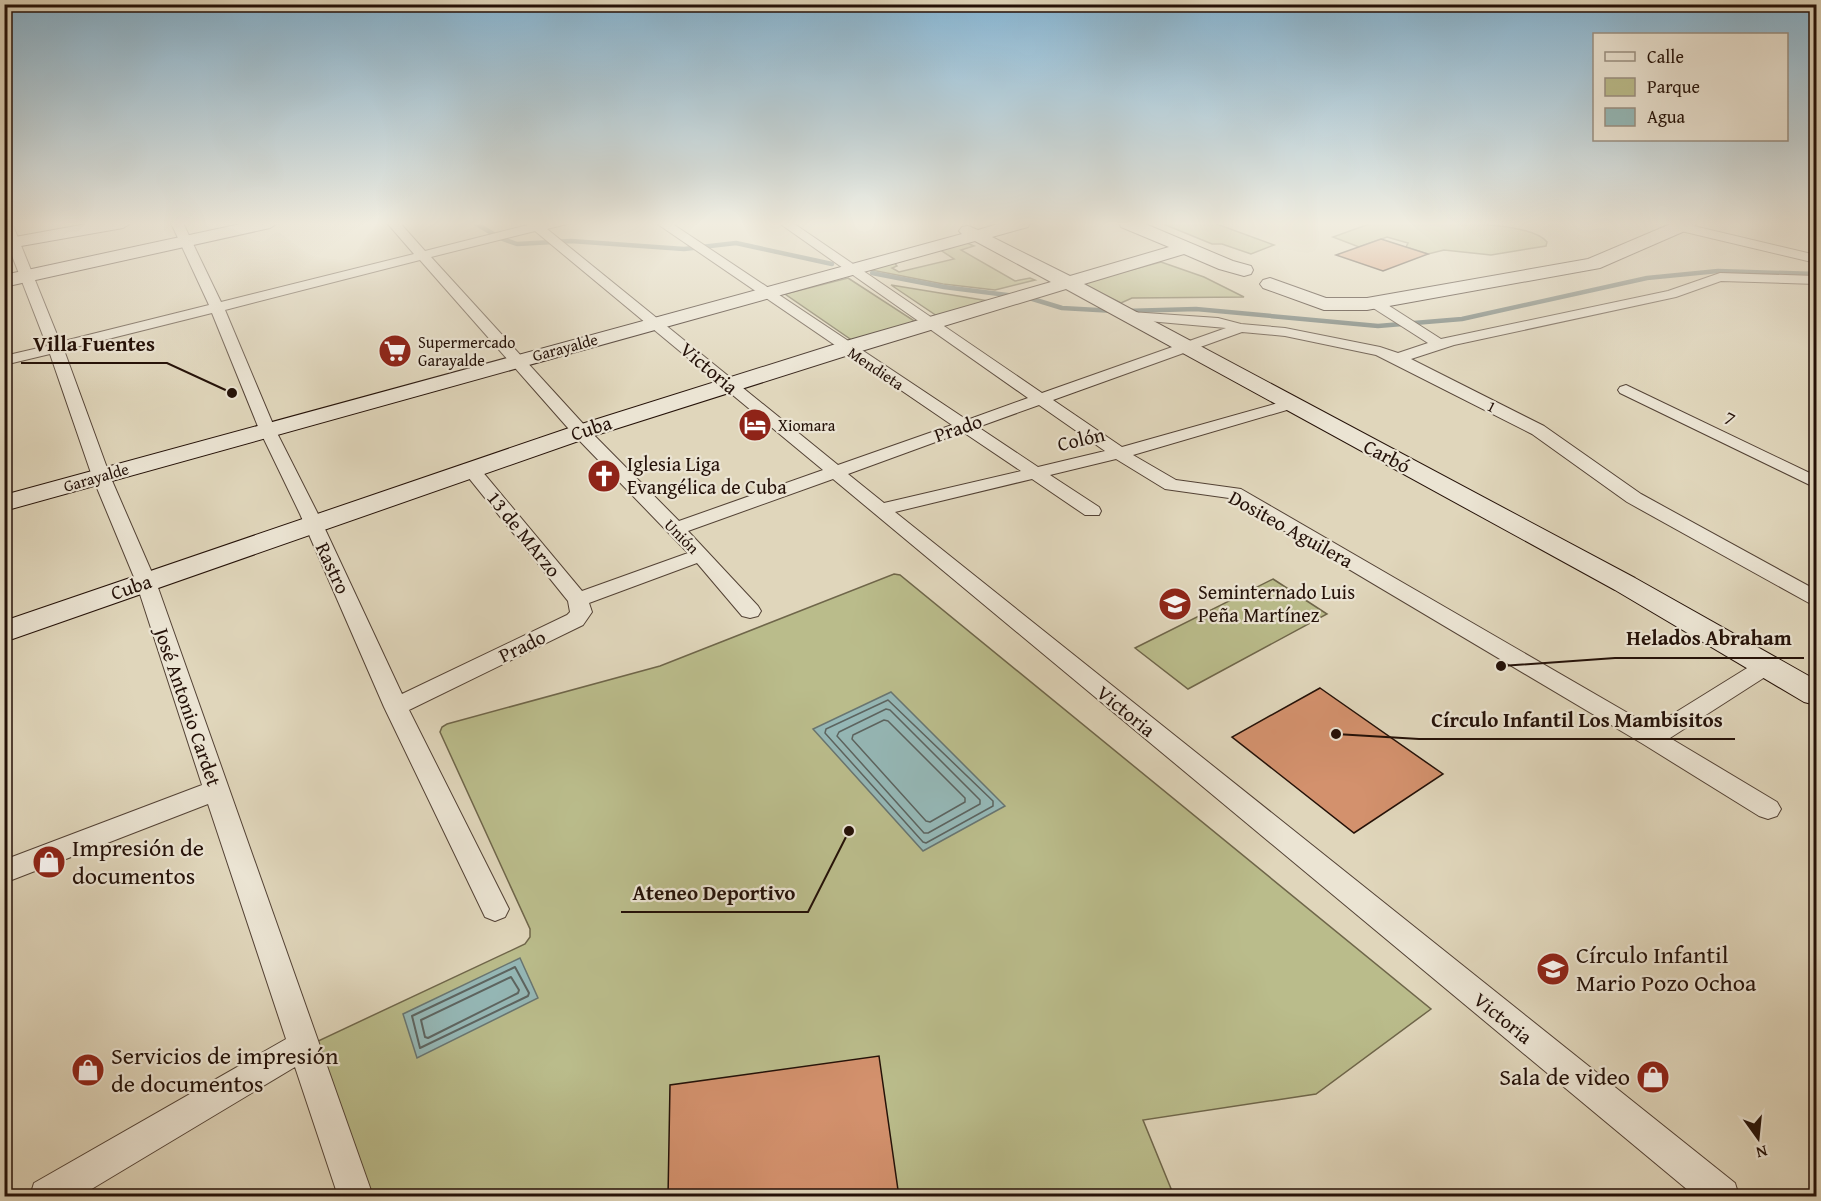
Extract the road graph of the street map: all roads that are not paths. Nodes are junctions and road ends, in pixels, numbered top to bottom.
1 (29, 279) edge
2 (204, 279) edge
3 (330, 279) edge
4 (445, 279) edge
5 (607, 279) edge
6 (746, 279) edge
7 (815, 279) edge
8 (867, 279) edge
9 (1061, 279) edge
10 (1077, 279) edge
11 (1228, 279) edge
12 (1509, 279) edge
13 (1714, 279) edge
14 (1761, 279) edge
15 (1067, 282) junction
16 (765, 292) junction
17 (1816, 294) edge
18 (1375, 303) junction
19 (217, 308) junction
20 (1131, 316) junction
21 (655, 322) junction
22 (930, 324) junction
23 (1241, 328) junction
24 (1445, 343) junction
25 (1188, 347) junction
26 (55, 348) junction
27 (847, 348) junction
28 (1398, 358) junction
29 (518, 360) junction
30 (4, 361) edge
31 (728, 384) junction
32 (1626, 390) dead end
33 (1041, 399) junction
34 (1291, 404) junction
35 (964, 426) junction
36 (267, 429) junction
37 (580, 432) junction
38 (1120, 453) junction
39 (470, 468) junction
40 (836, 471) junction
41 (1035, 472) junction
42 (101, 476) junction
43 (1816, 483) edge
44 (4, 503) edge
45 (880, 510) junction
46 (1092, 511) dead end
47 (313, 524) junction
48 (675, 529) junction
49 (701, 555) junction
50 (146, 582) junction
51 (1816, 598) edge
52 (578, 600) junction
53 (750, 611) dead end
54 (4, 632) edge
55 (1768, 665) junction
56 (1816, 694) edge
57 (396, 707) junction
58 (1652, 738) junction
59 (217, 790) junction
60 (1768, 809) dead end
61 (4, 872) edge
62 (495, 909) dead end
63 (302, 1046) junction
64 (47, 1197) edge
65 (355, 1197) edge
66 (1722, 1197) edge

1 - 26 street, José Antonio Cardet
2 - 19 street, Rastro
3 - 19 street
4 - 29 street, Unión
5 - 21 street, Victoria
6 - 16 street, Mendieta
7 - 16 street, Garayalde
8 - 22 street, Dositeo Aguilera
9 - 15 street, Carbó
10 - 15 street, Cuba
11 - 18 street
12 - 18 street
13 - 24 street
14 - 17 street
15 - 20 street, Carbó
15 - 22 street, Cuba
16 - 21 street, Garayalde
16 - 27 street, Mendieta
18 - 24 street
19 - 26 street
19 - 36 street, Rastro
20 - 23 street, 1
20 - 25 street, Carbó
21 - 29 street, Garayalde
21 - 31 street, Victoria
22 - 27 street, Cuba
22 - 33 street, Dositeo Aguilera
23 - 25 street, Prado
23 - 28 street, 1
24 - 28 street
25 - 33 street, Prado
25 - 34 street, Carbó
26 - 30 street
26 - 42 street, José Antonio Cardet
27 - 31 street, Cuba
27 - 35 street, Mendieta
28 - 51 street, 1
29 - 36 street, Garayalde
29 - 37 street, Unión
31 - 37 street, Cuba
31 - 40 street, Victoria
32 - 43 street, 7
33 - 35 street, Prado
33 - 38 street, Dositeo Aguilera
34 - 38 street, Colón
34 - 55 street, Carbó
35 - 40 street, Prado
35 - 41 street, Mendieta
36 - 42 street, Garayalde
36 - 47 street, Rastro
37 - 39 street, Cuba
37 - 48 street, Unión
38 - 41 street, Colón
38 - 58 street, Dositeo Aguilera
39 - 47 street, Cuba
39 - 52 street, 13 de MArzo
40 - 45 street, Victoria
40 - 48 street, Prado
41 - 45 street, Colón
41 - 46 street, Mendieta
42 - 44 street, Garayalde
42 - 50 street, José Antonio Cardet
45 - 66 street, Victoria
47 - 50 street, Cuba
47 - 57 street, Rastro
48 - 49 street, Unión
49 - 52 street
49 - 53 street, Unión
50 - 54 street, Cuba
50 - 59 street, José Antonio Cardet
52 - 57 street, Prado
55 - 56 street, Carbó
55 - 58 street
57 - 62 street, Rastro
58 - 60 street, Dositeo Aguilera
59 - 61 street
59 - 63 street, José Antonio Cardet
63 - 64 street
63 - 65 street, José Antonio Cardet

